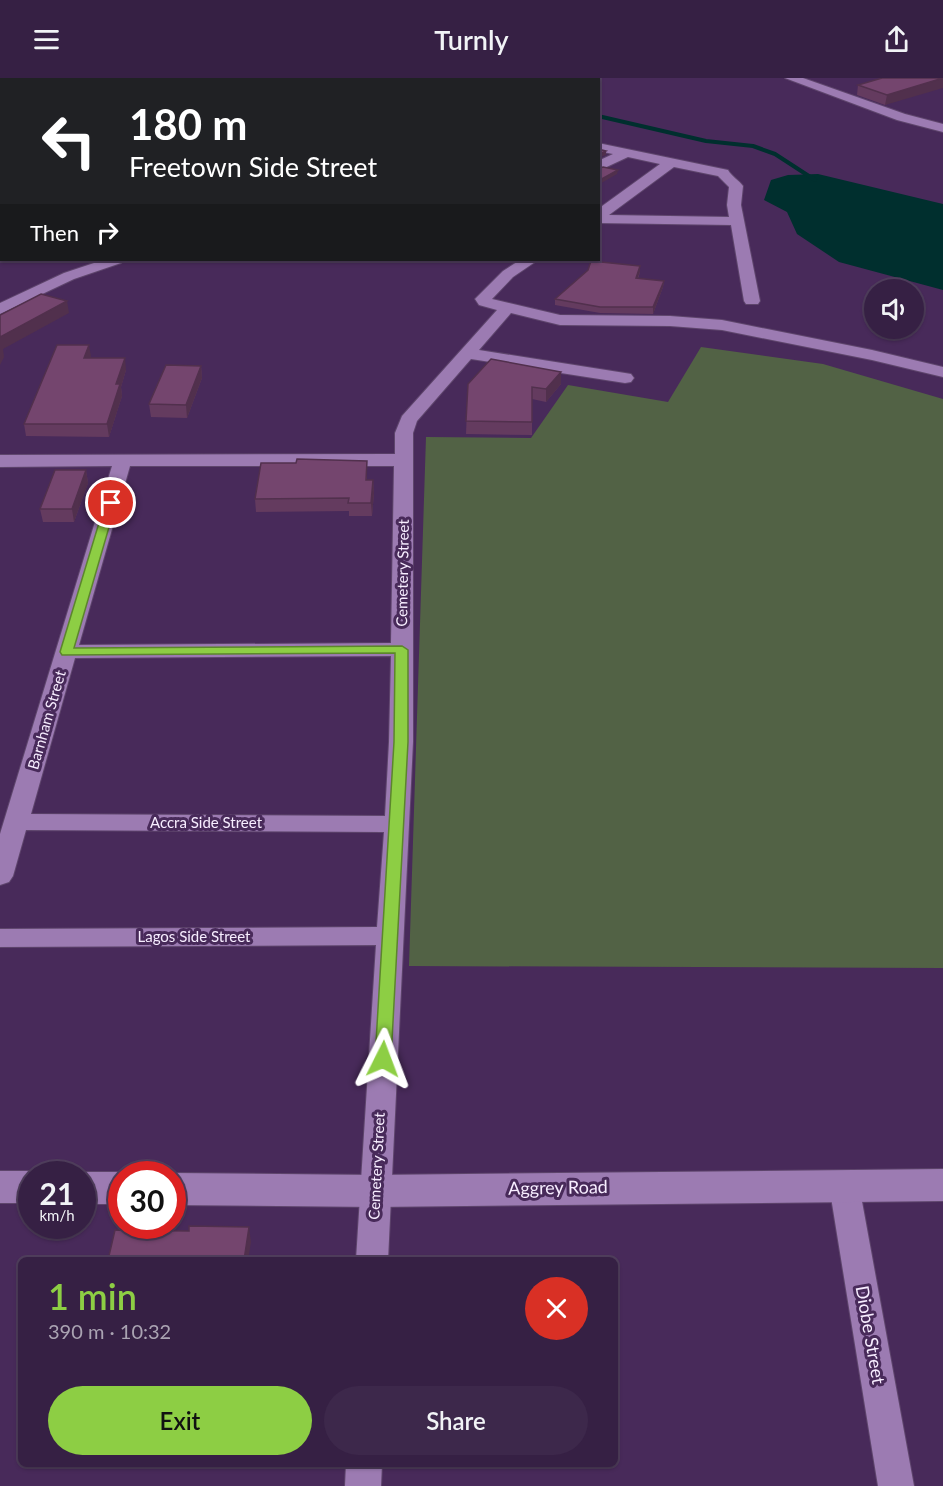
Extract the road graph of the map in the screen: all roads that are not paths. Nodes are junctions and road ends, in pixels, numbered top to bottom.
1 (791, 78) edge
2 (943, 128) edge
3 (600, 147) edge
4 (626, 153) junction
5 (670, 163) junction
6 (600, 166) edge
7 (600, 216) edge
8 (600, 218) edge
9 (737, 222) junction
10 (113, 261) edge
11 (528, 261) edge
12 (752, 301) dead end
13 (508, 307) junction
14 (0, 309) edge
15 (466, 353) junction
16 (943, 372) edge
17 (625, 378) dead end
18 (123, 460) junction
19 (404, 460) junction
20 (0, 461) edge
21 (402, 650) junction
22 (67, 652) junction
23 (17, 822) junction
24 (396, 824) junction
25 (0, 876) edge
26 (388, 936) junction
27 (0, 938) edge
28 (844, 1185) junction
29 (943, 1185) edge
30 (0, 1187) edge
31 (18, 1187) edge
32 (186, 1189) edge
33 (375, 1191) junction
34 (372, 1257) edge
35 (364, 1467) edge
36 (363, 1486) edge
37 (896, 1486) edge

1 - 2 street
3 - 4 street
4 - 5 street
4 - 6 street
5 - 7 street
5 - 9 street
8 - 9 street
9 - 12 street
10 - 14 street
11 - 13 street
13 - 15 street, Cemetery Street
13 - 16 street
15 - 17 street
15 - 19 street, Cemetery Street
18 - 19 street
18 - 20 street
18 - 22 street, Barnham Street
19 - 21 street, Cemetery Street
21 - 22 street
21 - 24 street, Cemetery Street
22 - 23 street, Barnham Street
23 - 24 street, Accra Side Street
23 - 25 street, Barnham Street
24 - 26 street, Cemetery Street
26 - 27 street, Lagos Side Street
26 - 33 street, Cemetery Street
28 - 29 street, Aggrey Road
28 - 33 street, Aggrey Road
28 - 37 street, Diobe Street
30 - 31 street
32 - 33 street, Aggrey Road
33 - 34 street, Cemetery Street
35 - 36 street

